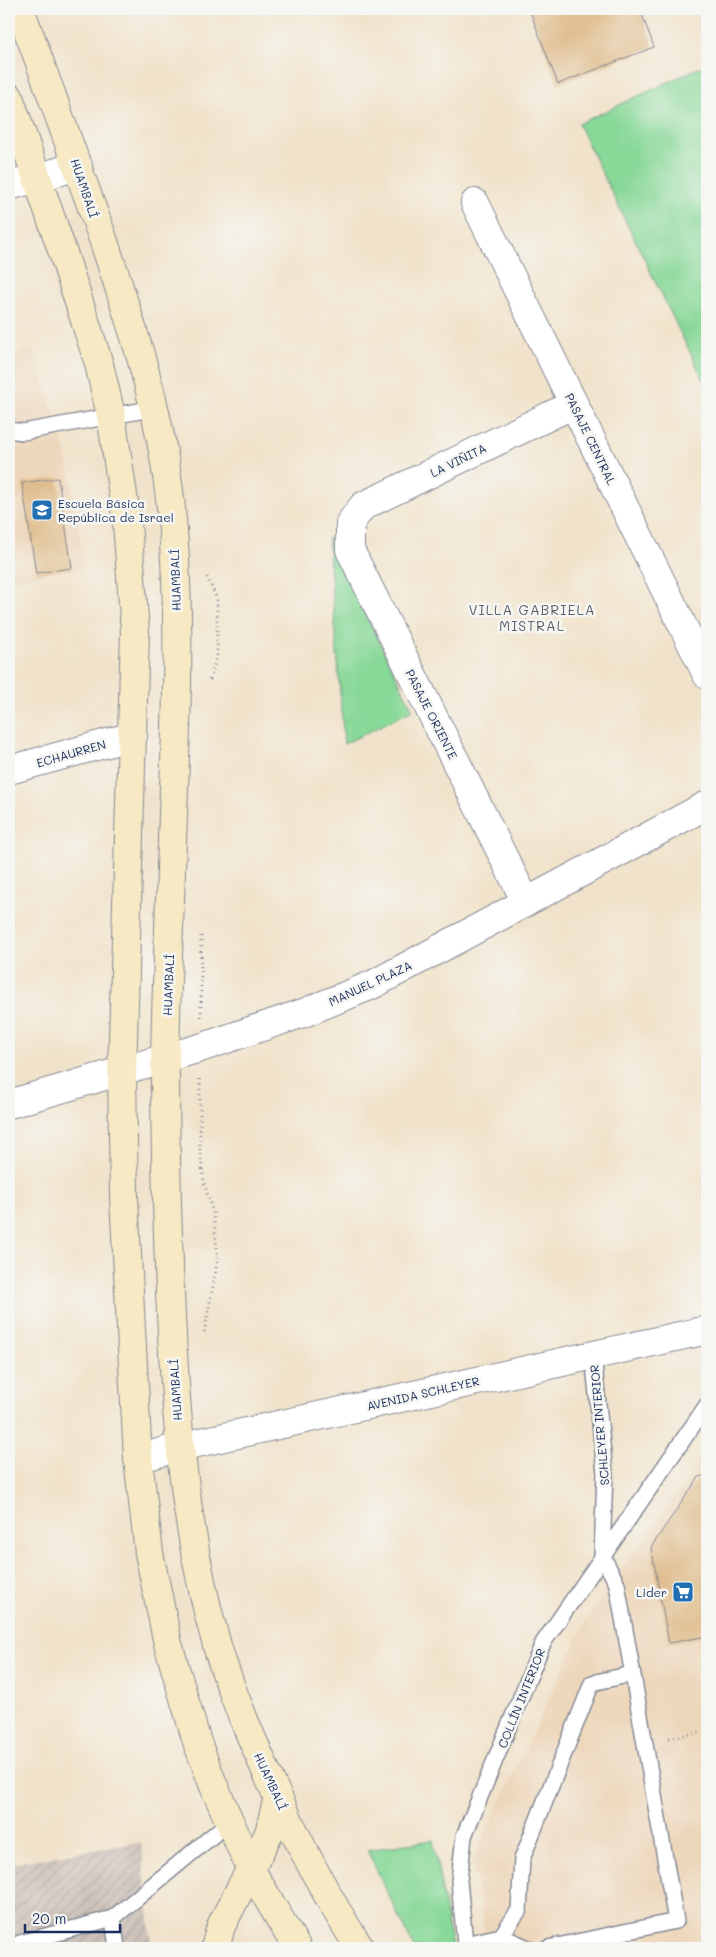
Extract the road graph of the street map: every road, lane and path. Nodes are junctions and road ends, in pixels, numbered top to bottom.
1 (20, 9) edge
2 (9, 97) edge
3 (78, 166) junction
4 (38, 178) junction
5 (9, 186) edge
6 (475, 203) dead end
7 (574, 404) junction
8 (156, 408) junction
9 (111, 415) junction
10 (9, 430) edge
11 (350, 524) joint
12 (206, 576) dead end
13 (707, 675) edge
14 (206, 692) dead end
15 (133, 736) junction
16 (9, 770) edge
17 (707, 805) edge
18 (526, 902) junction
19 (201, 929) dead end
20 (200, 1048) junction
21 (165, 1059) junction
22 (122, 1073) junction
23 (9, 1104) edge
24 (707, 1330) edge
25 (202, 1341) dead end
26 (593, 1355) junction
27 (707, 1405) edge
28 (179, 1447) junction
29 (138, 1458) junction
30 (602, 1555) junction
31 (632, 1674) junction
32 (707, 1731) edge
33 (683, 1735) dead end
34 (278, 1797) junction
35 (229, 1822) junction
36 (252, 1870) junction
37 (113, 1918) junction
38 (501, 1936) junction
39 (20, 1948) edge
40 (117, 1948) edge
41 (216, 1948) edge
42 (297, 1948) edge
43 (360, 1948) edge
44 (528, 1948) edge
45 (548, 1948) edge

1 - 3 main road, HUAMBALÍ
2 - 4 main road
3 - 4 street
3 - 8 main road, HUAMBALÍ
4 - 5 street
4 - 9 main road
6 - 7 street, PASAJE CENTRAL
7 - 11 street, LA VIÑITA
7 - 13 street, PASAJE CENTRAL
8 - 9 lane
8 - 21 main road, HUAMBALÍ
9 - 10 lane
9 - 15 main road
11 - 18 street, PASAJE ORIENTE
12 - 14 path
15 - 16 street, ECHAURREN
15 - 22 main road
17 - 18 street, MANUEL PLAZA
18 - 20 street, MANUEL PLAZA
19 - 20 path
20 - 21 street, MANUEL PLAZA
20 - 25 path
21 - 22 street, MANUEL PLAZA
21 - 28 main road, HUAMBALÍ
22 - 23 street, MANUEL PLAZA
22 - 29 main road
24 - 26 street, AVENIDA SCHLEYER
26 - 28 street, AVENIDA SCHLEYER
26 - 30 lane, SCHLEYER INTERIOR
27 - 30 lane, COLLÍN INTERIOR
28 - 29 street, AVENIDA SCHLEYER
28 - 34 main road, HUAMBALÍ
29 - 35 main road
30 - 31 lane
30 - 38 lane, COLLÍN INTERIOR
31 - 38 lane
31 - 45 lane
32 - 33 path
34 - 36 main road
34 - 43 main road, HUAMBALÍ
35 - 36 main road
35 - 37 lane
36 - 41 main road
36 - 42 main road
37 - 39 lane
37 - 40 lane
38 - 44 lane

